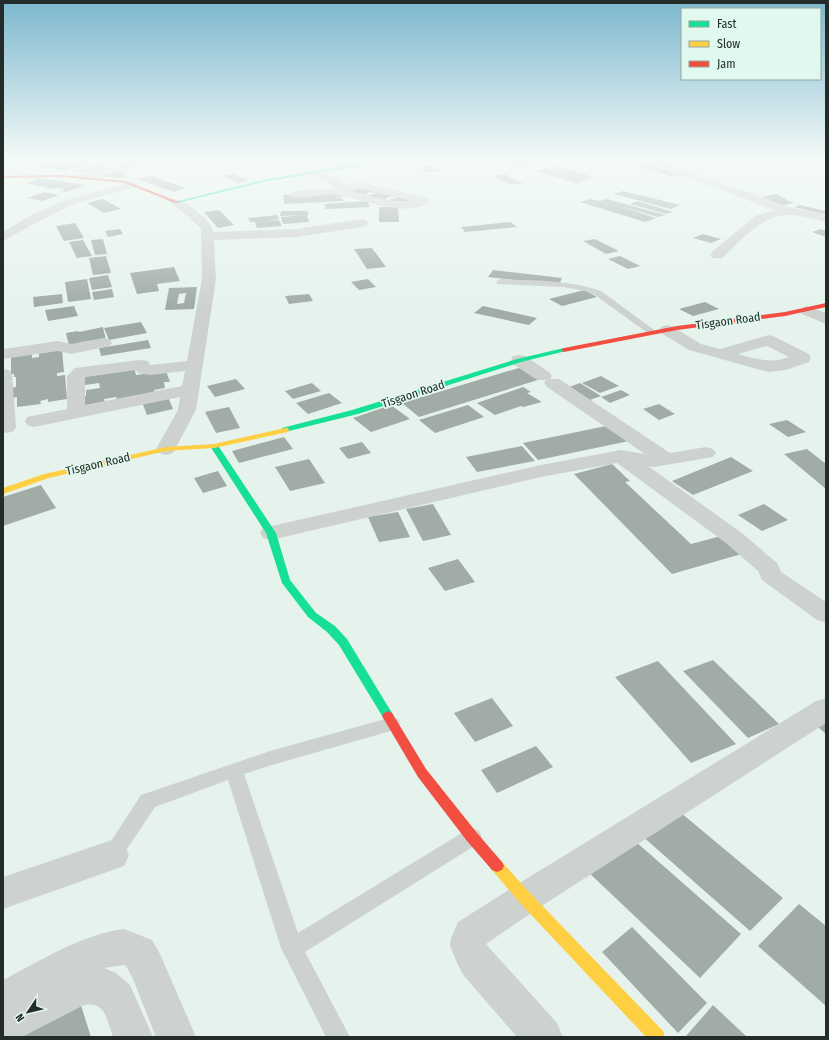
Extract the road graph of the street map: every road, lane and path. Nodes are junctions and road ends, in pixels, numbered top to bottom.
1 (56, 209) edge
2 (185, 209) edge
3 (782, 209) edge
4 (789, 211) junction
5 (826, 218) edge
6 (362, 223) dead end
7 (5, 232) edge
8 (208, 236) junction
9 (717, 255) dead end
10 (500, 282) dead end
11 (826, 305) edge
12 (807, 311) junction
13 (826, 319) edge
14 (660, 331) junction
15 (104, 343) dead end
16 (3, 354) edge
17 (719, 354) dead end
18 (519, 360) junction
19 (194, 365) junction
20 (3, 374) edge
21 (178, 381) junction
22 (76, 412) junction
23 (5, 417) edge
24 (34, 420) dead end
25 (214, 446) junction
26 (166, 449) junction
27 (706, 453) dead end
28 (621, 456) junction
29 (667, 460) junction
30 (3, 491) edge
31 (271, 533) junction
32 (826, 614) edge
33 (826, 709) edge
34 (392, 724) junction
35 (234, 770) junction
36 (472, 837) junction
37 (112, 855) joint
38 (3, 893) edge
39 (525, 898) junction
40 (292, 948) junction
41 (3, 1000) edge
42 (3, 1026) edge
43 (133, 1037) edge
44 (176, 1037) edge
45 (338, 1037) edge
46 (543, 1037) edge
47 (657, 1037) edge

1 - 7 street
2 - 8 street
3 - 4 street
4 - 5 street
4 - 9 street
6 - 8 street
8 - 19 street
10 - 14 lane
11 - 12 street, Tisgaon Road
12 - 13 street
12 - 14 street, Tisgaon Road
14 - 17 street
14 - 18 street, Tisgaon Road
15 - 16 street
18 - 25 street, Tisgaon Road
18 - 29 street
19 - 21 street
19 - 21 street
20 - 23 street
21 - 22 street
21 - 22 street
21 - 26 street
22 - 24 street
25 - 26 street, Tisgaon Road
25 - 31 street
26 - 30 street, Tisgaon Road
27 - 29 street
28 - 29 street
28 - 31 street
28 - 32 street
31 - 34 street
33 - 39 street
34 - 35 lane
34 - 36 street
35 - 37 lane
35 - 40 lane
36 - 39 street
36 - 40 lane
37 - 38 street
39 - 46 street
39 - 47 street
40 - 45 lane
41 - 44 street
42 - 43 street

